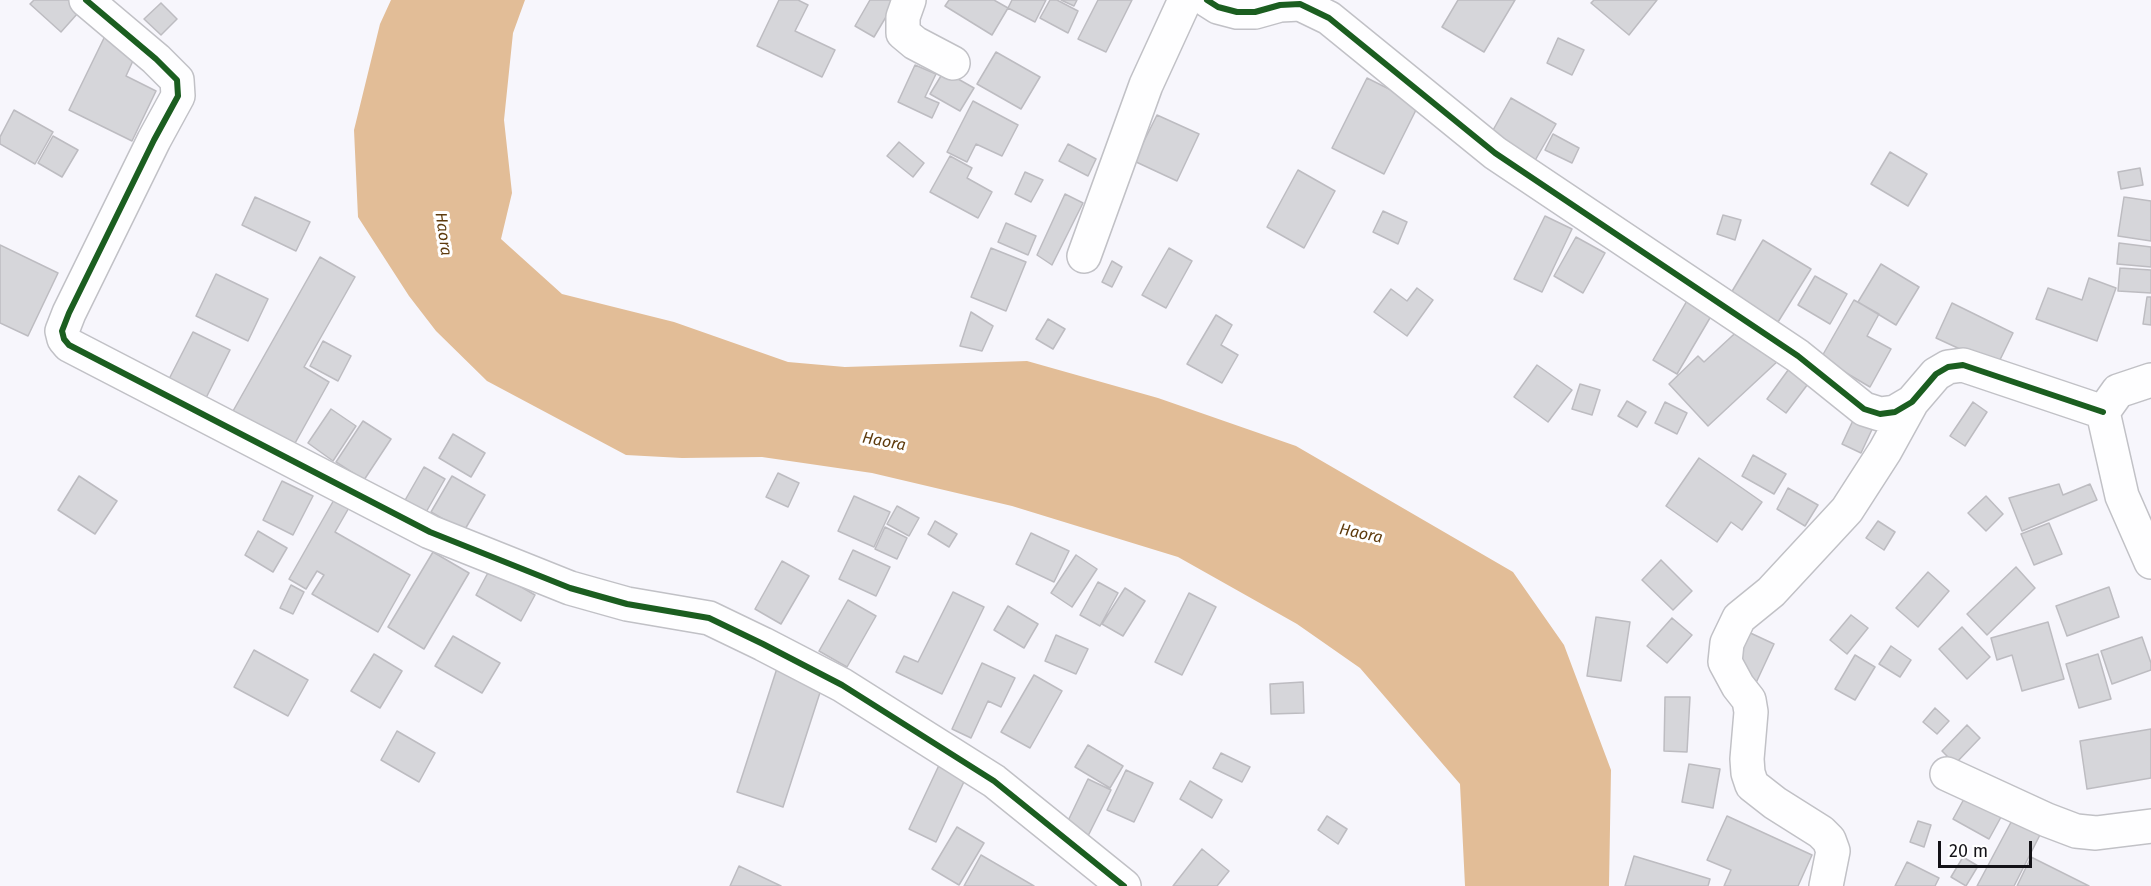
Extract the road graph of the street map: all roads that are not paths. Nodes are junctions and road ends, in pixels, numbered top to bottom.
1 (86, 0) edge
2 (909, 0) edge
3 (1185, 0) edge
4 (1207, 0) edge
5 (953, 63) dead end
6 (1084, 256) dead end
7 (2151, 380) edge
8 (1912, 402) junction
9 (2103, 412) junction
10 (2151, 562) edge
11 (1947, 774) dead end
12 (2151, 826) edge
13 (1124, 886) edge
14 (1826, 886) edge

1 - 13 street
2 - 5 street
3 - 6 street
4 - 8 street
7 - 9 street
8 - 9 street
8 - 14 street
9 - 10 street
11 - 12 street

